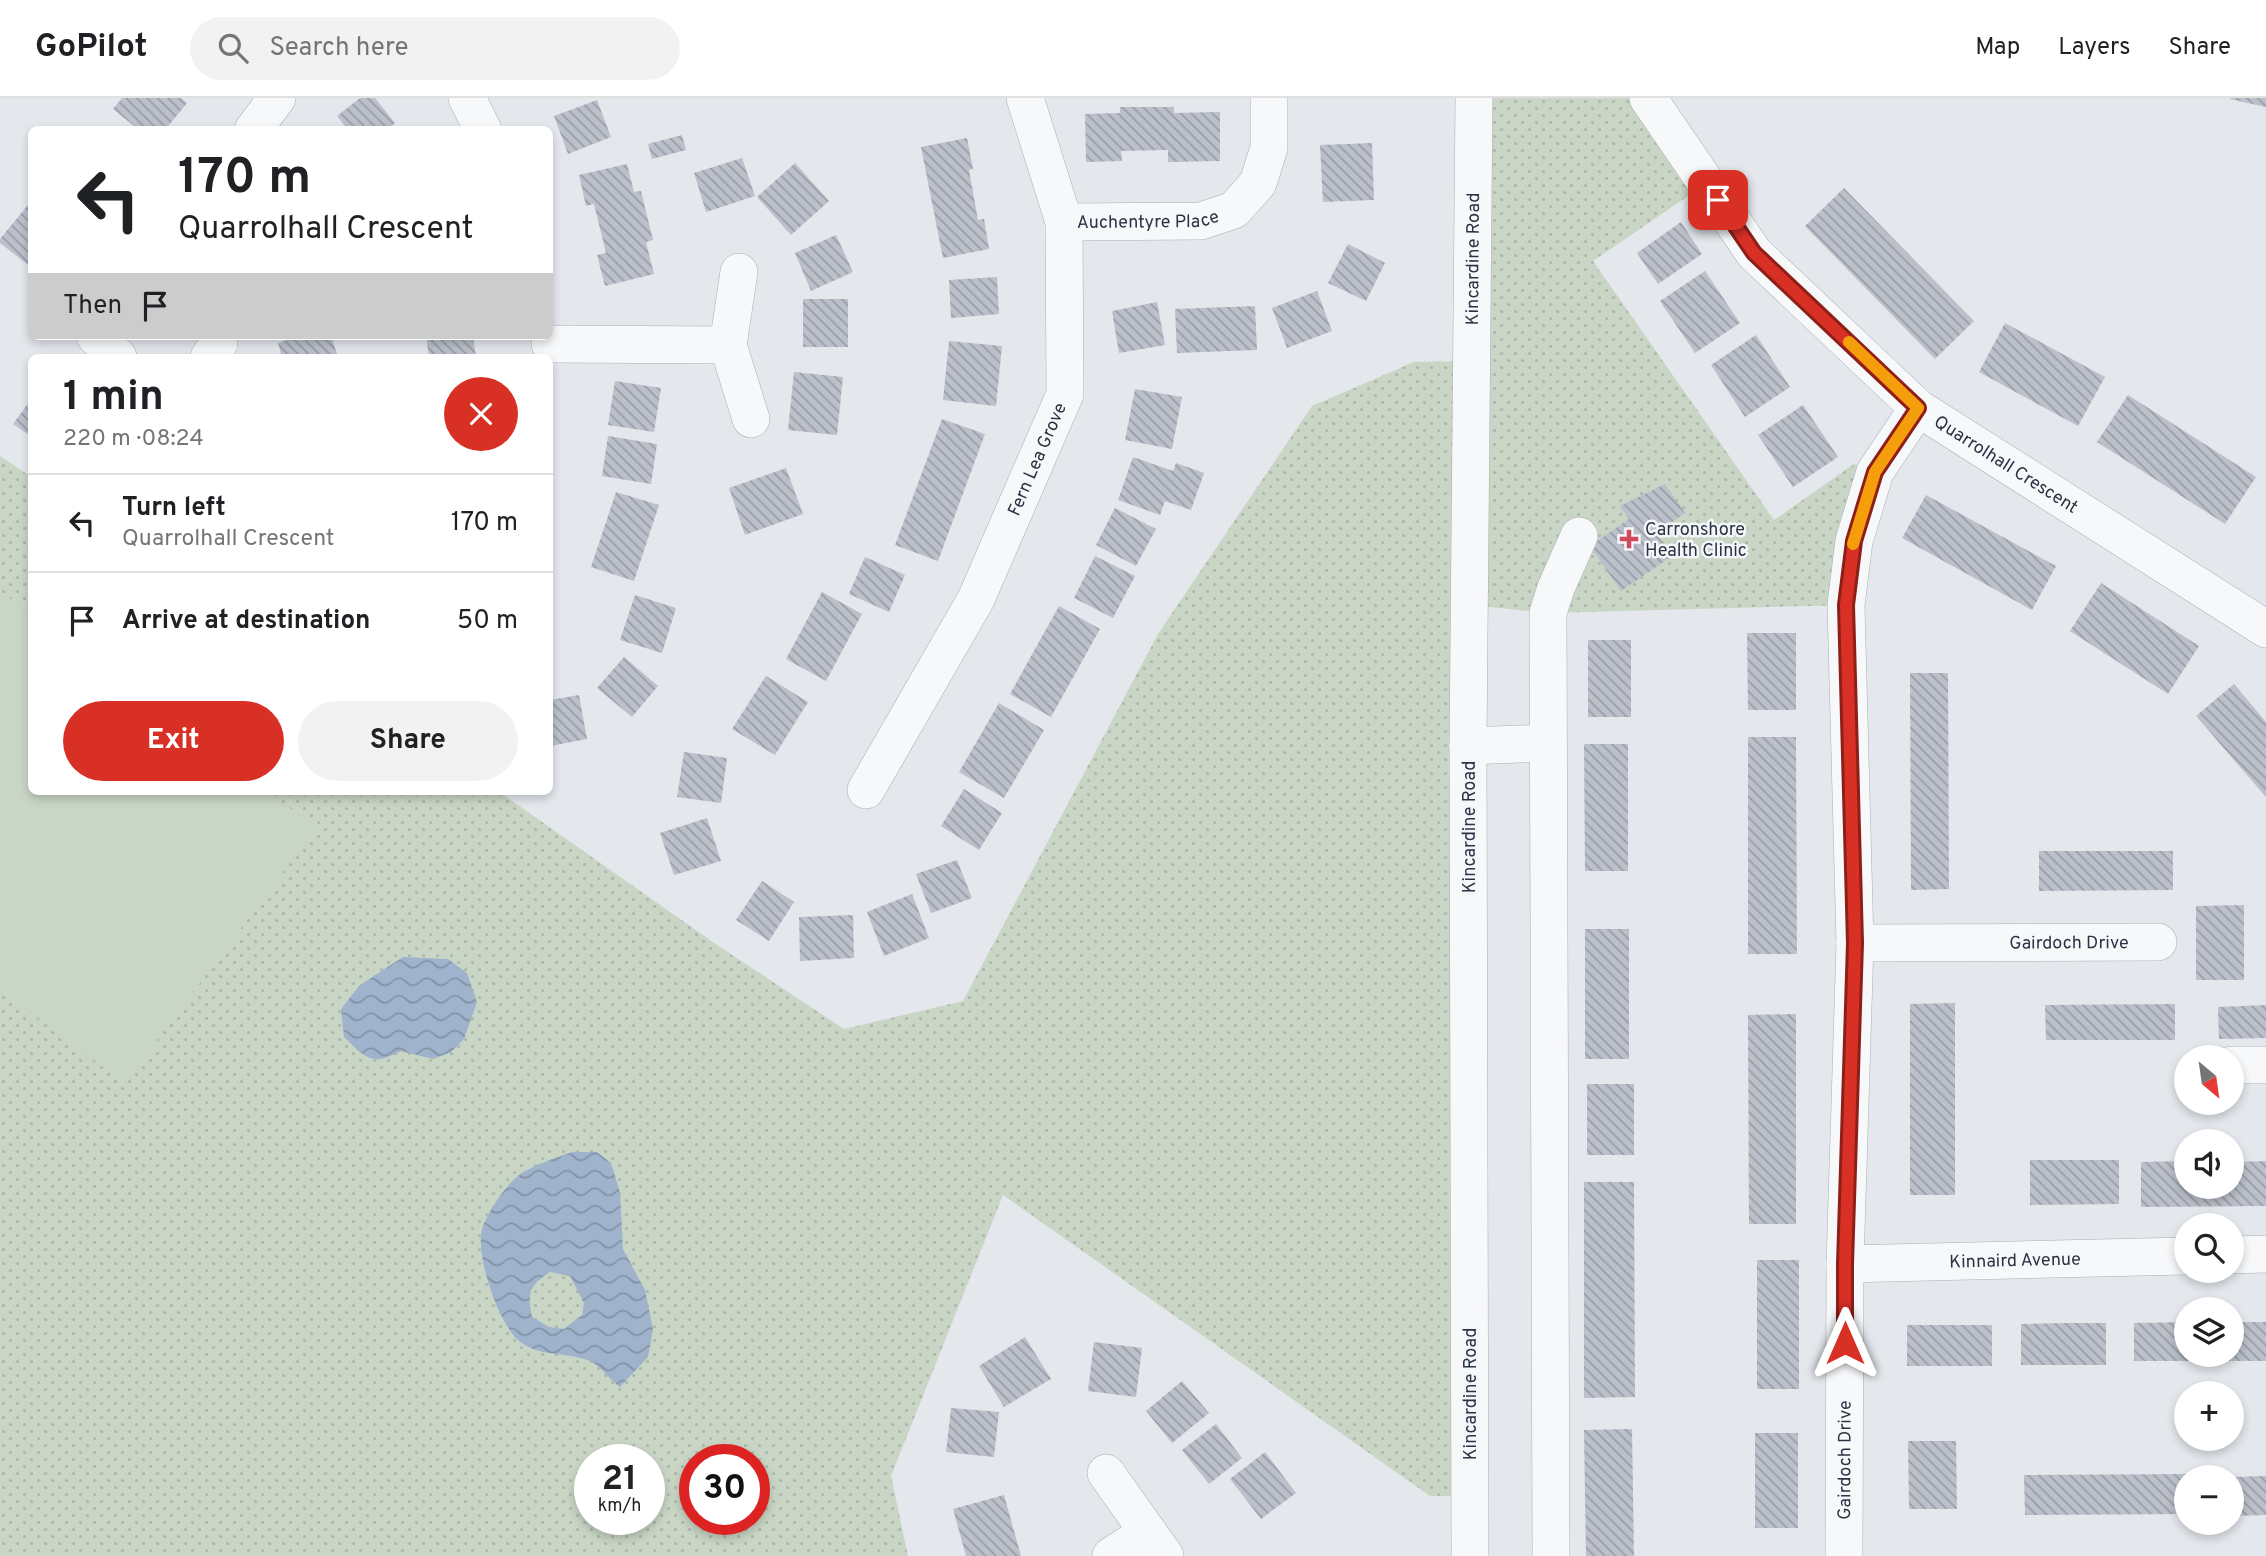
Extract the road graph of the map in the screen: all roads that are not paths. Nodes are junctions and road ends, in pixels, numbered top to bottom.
1 (277, 98) edge
2 (467, 98) edge
3 (1025, 98) edge
4 (1269, 98) edge
5 (1475, 98) edge
6 (1648, 98) edge
7 (256, 126) edge
8 (481, 126) edge
9 (1065, 222) junction
10 (739, 272) dead end
11 (99, 340) edge
12 (728, 345) junction
13 (549, 346) edge
14 (115, 354) edge
15 (1918, 408) junction
16 (751, 419) dead end
17 (1579, 536) dead end
18 (2266, 629) edge
19 (1548, 743) junction
20 (1468, 746) junction
21 (866, 790) dead end
22 (2158, 942) dead end
23 (1855, 943) junction
24 (2244, 1065) edge
25 (2266, 1065) edge
26 (2266, 1254) edge
27 (2244, 1255) edge
28 (2174, 1256) edge
29 (1845, 1264) junction
30 (1106, 1473) dead end
31 (1156, 1544) edge
32 (1111, 1556) edge
33 (1470, 1556) edge
34 (1551, 1556) edge
35 (1844, 1556) edge

1 - 7 street
2 - 8 street
3 - 9 street, Fern Lea Grove
4 - 9 street, Auchentyre Place
5 - 20 street, Kincardine Road
6 - 15 street, Quarrolhall Crescent
9 - 21 street, Fern Lea Grove
10 - 12 street
11 - 14 street
12 - 13 street
12 - 16 street
15 - 18 street, Quarrolhall Crescent
15 - 23 street, Gairdoch Drive
17 - 19 street
19 - 20 street
19 - 34 street
20 - 33 street, Kincardine Road
22 - 23 street, Gairdoch Drive
23 - 29 street, Gairdoch Drive
24 - 25 street
26 - 27 street
28 - 29 street, Kinnaird Avenue
29 - 35 street, Gairdoch Drive
30 - 31 street
31 - 32 street

